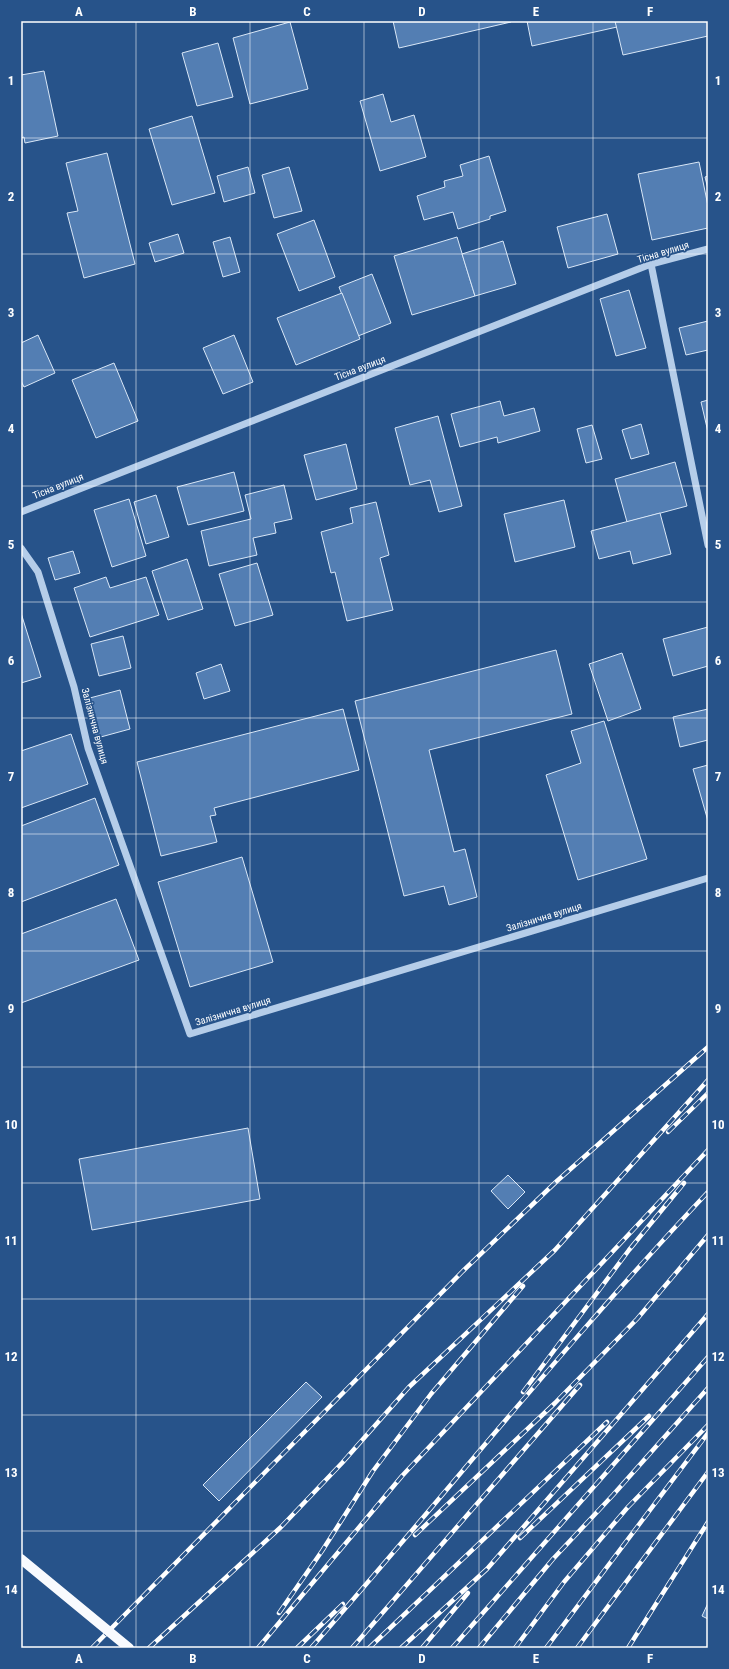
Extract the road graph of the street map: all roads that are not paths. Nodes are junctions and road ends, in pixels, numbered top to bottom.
1 (708, 249) edge
2 (651, 264) junction
3 (21, 512) edge
4 (708, 545) edge
5 (21, 548) edge
6 (708, 878) edge
7 (21, 1559) edge
8 (129, 1648) edge

1 - 2 street, Тісна вулиця
2 - 3 street, Тісна вулиця
2 - 4 street
5 - 6 street, Залізнична вулиця
7 - 8 main road, bridge

